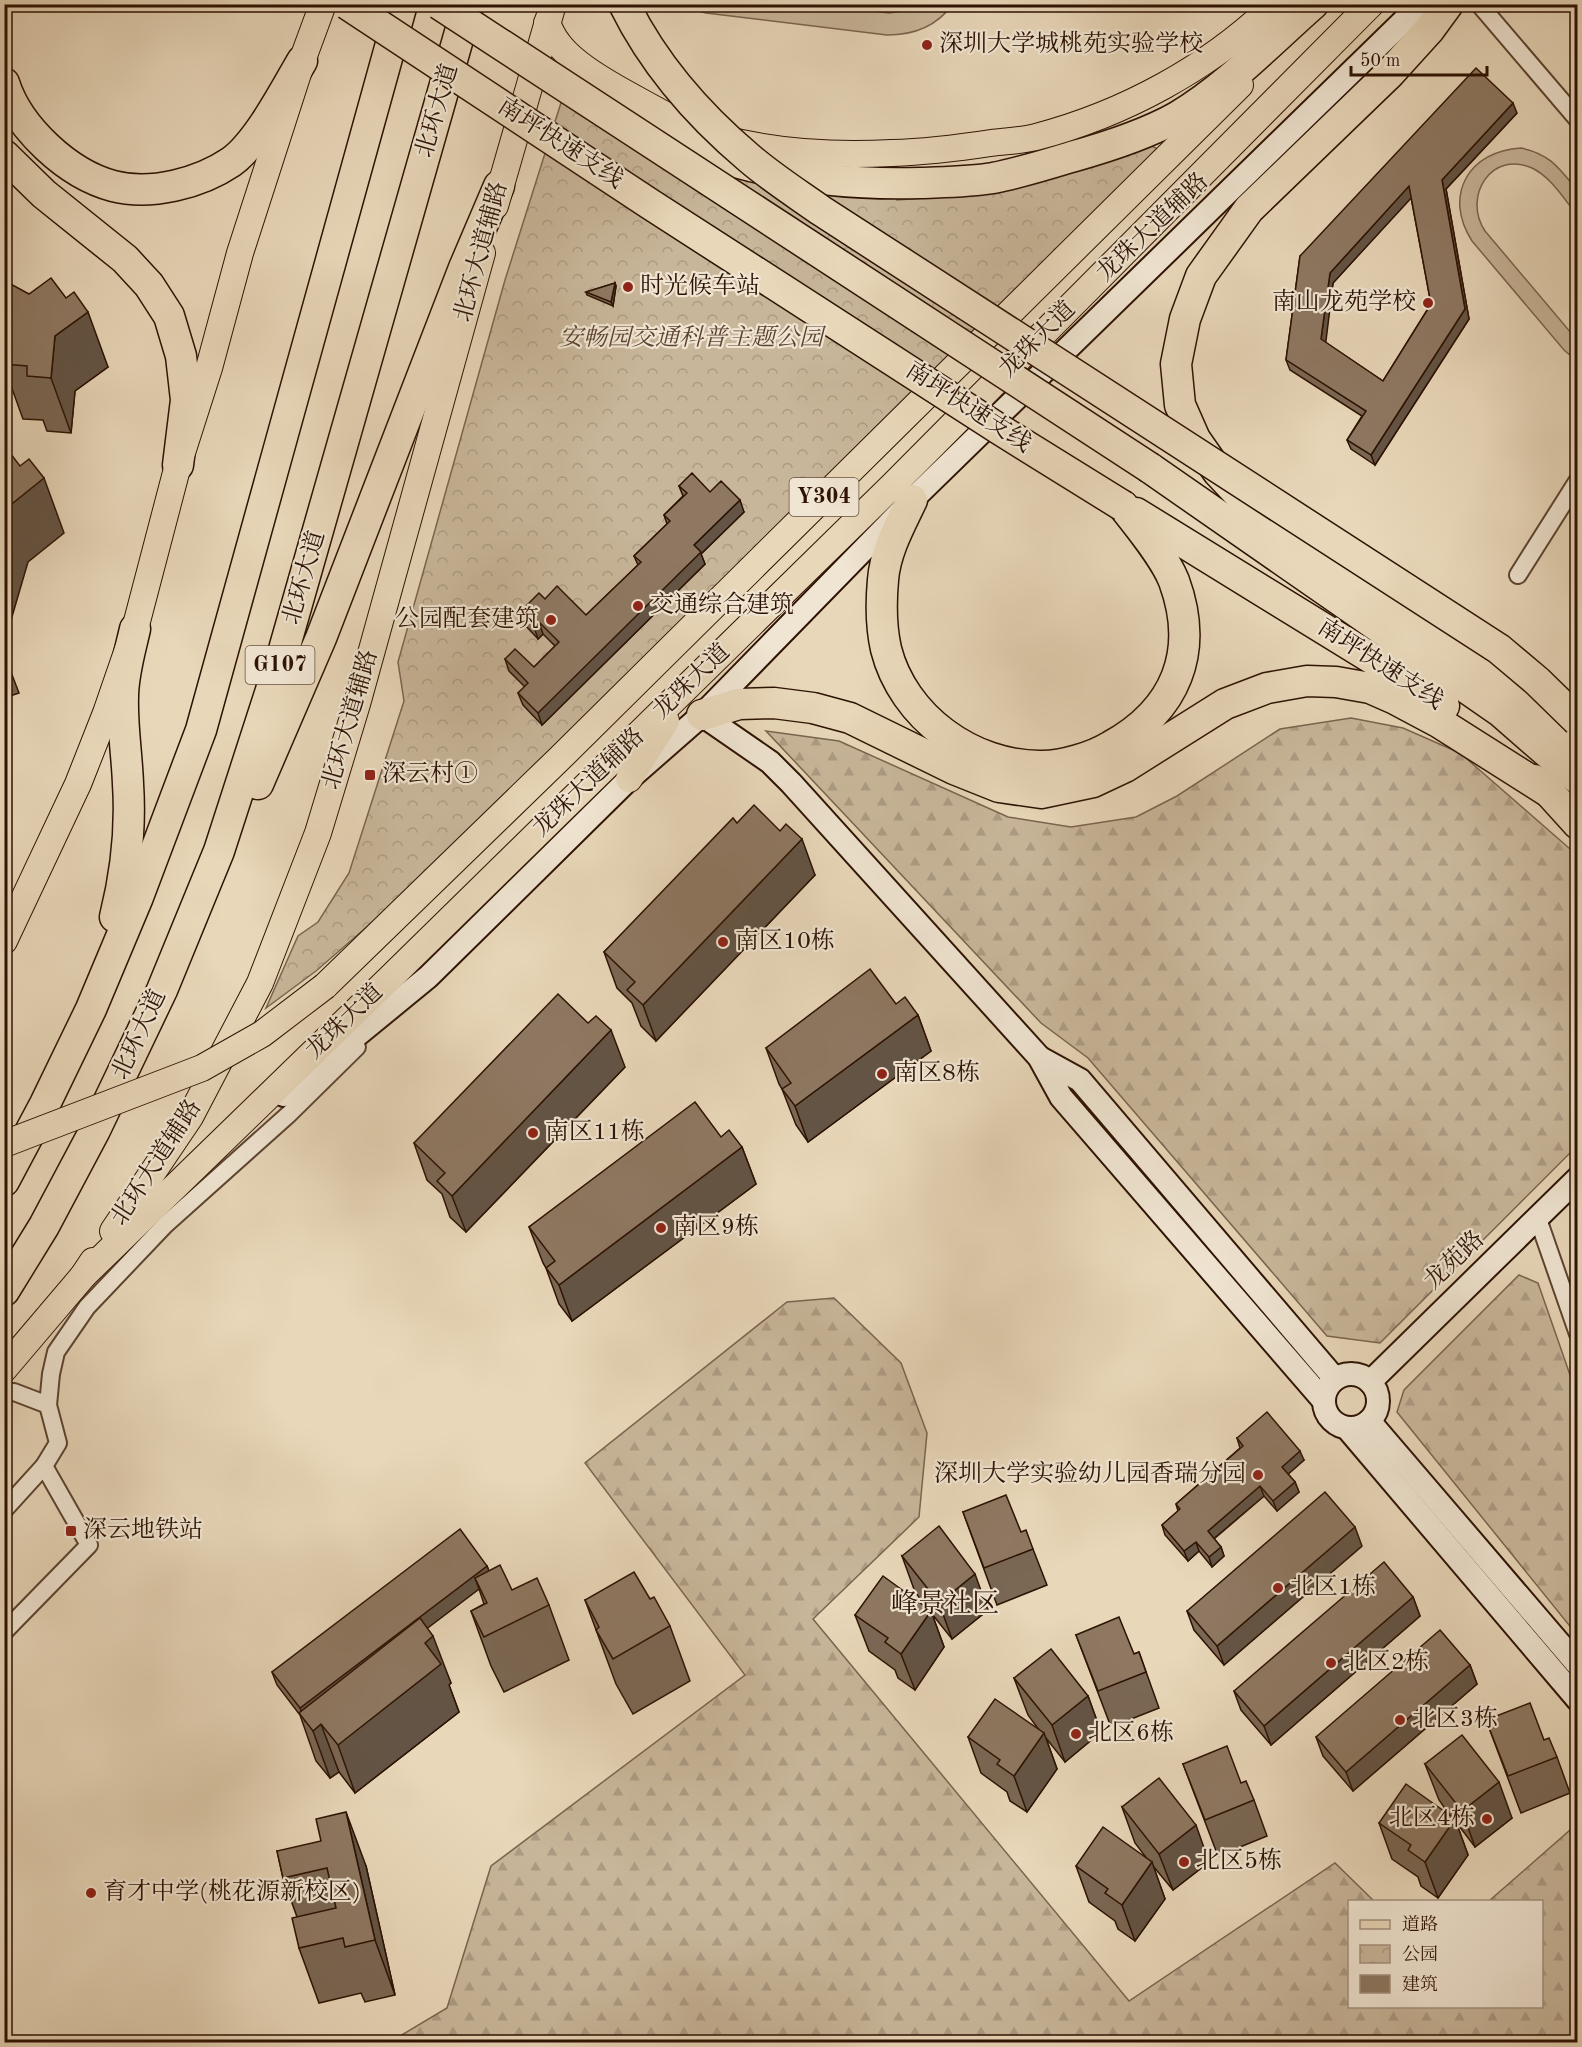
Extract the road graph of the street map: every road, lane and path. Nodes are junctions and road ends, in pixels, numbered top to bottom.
1 (323, 4) edge
2 (347, 4) edge
3 (402, 4) edge
4 (439, 4) edge
5 (468, 4) edge
6 (624, 4) edge
7 (1275, 4) edge
8 (1313, 4) edge
9 (1322, 4) edge
10 (1371, 4) edge
11 (1421, 4) edge
12 (1448, 4) edge
13 (1479, 4) edge
14 (550, 14) edge
15 (302, 62) junction
16 (4, 83) edge
17 (588, 100) junction
18 (1578, 120) edge
19 (4, 155) edge
20 (499, 186) junction
21 (178, 465) junction
22 (1578, 480) edge
23 (912, 500) junction
24 (1123, 506) junction
25 (1518, 575) dead end
26 (135, 628) junction
27 (692, 682) junction
28 (702, 715) junction
29 (1578, 721) edge
30 (1578, 756) edge
31 (629, 779) junction
32 (1578, 780) edge
33 (1548, 792) junction
34 (1578, 824) edge
35 (219, 851) junction
36 (4, 941) edge
37 (428, 976) junction
38 (91, 1009) junction
39 (1039, 1057) junction
40 (4, 1144) edge
41 (186, 1176) junction
42 (1578, 1178) edge
43 (4, 1181) edge
44 (1538, 1219) junction
45 (83, 1276) junction
46 (4, 1291) edge
47 (1578, 1334) edge
48 (4, 1369) edge
49 (1335, 1379) junction
50 (1370, 1382) junction
51 (4, 1393) edge
52 (1324, 1401) junction
53 (48, 1405) junction
54 (1369, 1421) junction
55 (1347, 1428) junction
56 (44, 1466) junction
57 (4, 1510) edge
58 (4, 1632) edge
59 (1578, 1665) edge
60 (1578, 1700) edge

1 - 15 main road
2 - 24 highway, 南坪快速支线, bridge
3 - 38 highway, G107
4 - 17 highway, 南坪快速支线, bridge
5 - 35 highway, 北环大道 / G107
6 - 29 highway, bridge
7 - 14 main road
8 - 17 highway, bridge
9 - 40 main road, 龙珠大道 / Y304, bridge
10 - 27 main road, 龙珠大道
11 - 23 street, 龙珠大道辅路
12 - 30 highway
13 - 18 street
14 - 20 main road, 北环大道辅路
15 - 16 highway
15 - 21 main road
17 - 32 highway, 南坪快速支线, bridge
19 - 21 highway
20 - 35 highway
20 - 45 main road, 北环大道辅路
21 - 26 main road
22 - 25 street
23 - 24 highway
23 - 28 street, 龙珠大道辅路
24 - 33 highway, 南坪快速支线
26 - 36 main road
26 - 38 highway
27 - 31 main road
27 - 41 main road, 龙珠大道
28 - 31 street, 龙珠大道辅路
28 - 33 highway
28 - 39 street
31 - 37 street, 龙珠大道辅路
33 - 34 highway, 南坪快速支线
35 - 46 highway, 北环大道 / G107
37 - 41 street, 龙珠大道辅路
37 - 53 street
38 - 43 highway, G107
39 - 49 street
39 - 52 street
41 - 45 main road, 龙珠大道
42 - 44 street, 龙苑路
44 - 47 street
44 - 50 street, 龙苑路
45 - 48 main road, 北环大道辅路
49 - 50 street
49 - 52 street
50 - 54 street
51 - 53 street
52 - 55 street
53 - 56 street
54 - 55 street
54 - 59 street
55 - 60 street
56 - 57 street
56 - 58 street

